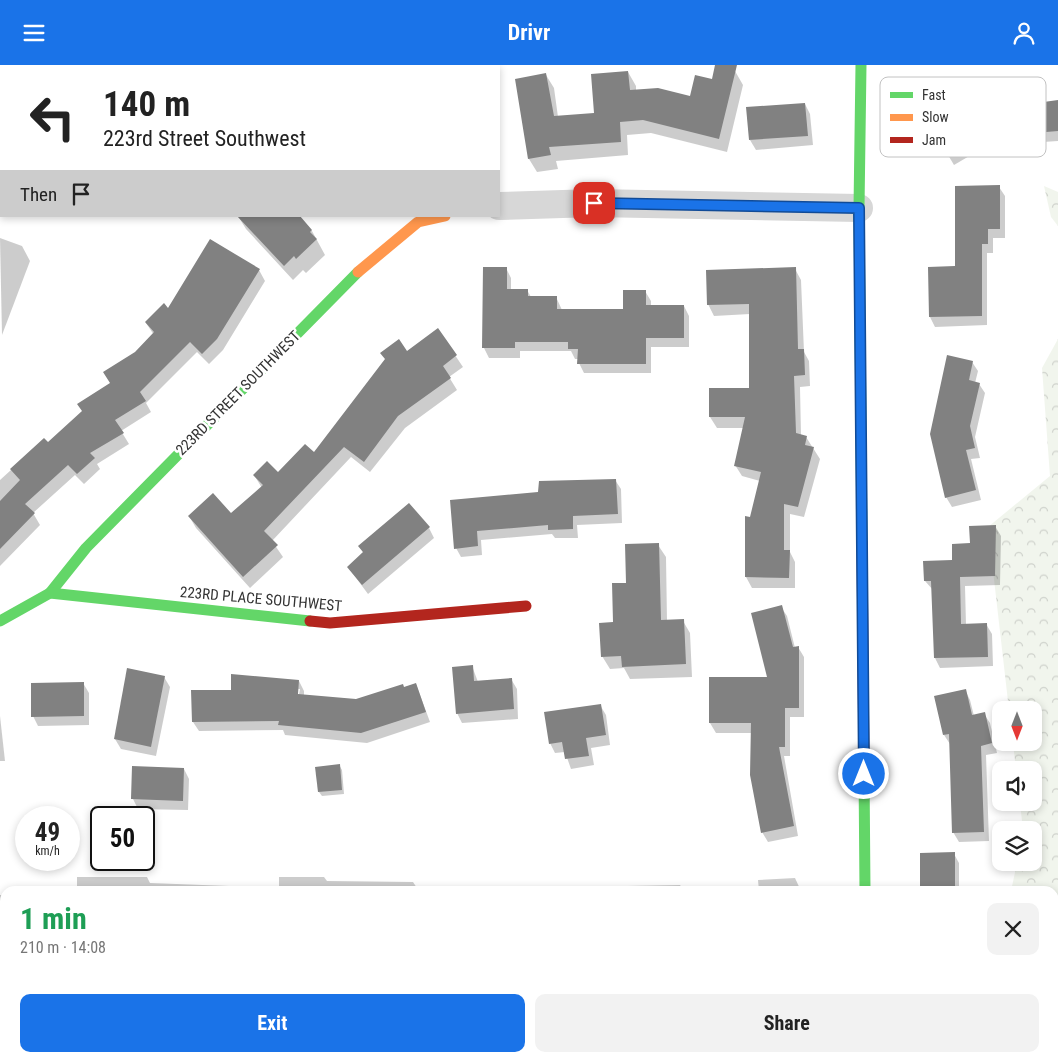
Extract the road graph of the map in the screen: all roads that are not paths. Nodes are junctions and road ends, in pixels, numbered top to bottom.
1 (861, 65) edge
2 (500, 206) edge
3 (859, 208) junction
4 (440, 217) edge
5 (50, 593) junction
6 (526, 606) dead end
7 (0, 621) edge
8 (865, 886) edge

1 - 3 street
2 - 3 street
3 - 8 street
4 - 5 street, 223RD STREET SOUTHWEST
5 - 6 street, 223RD PLACE SOUTHWEST
5 - 7 street

